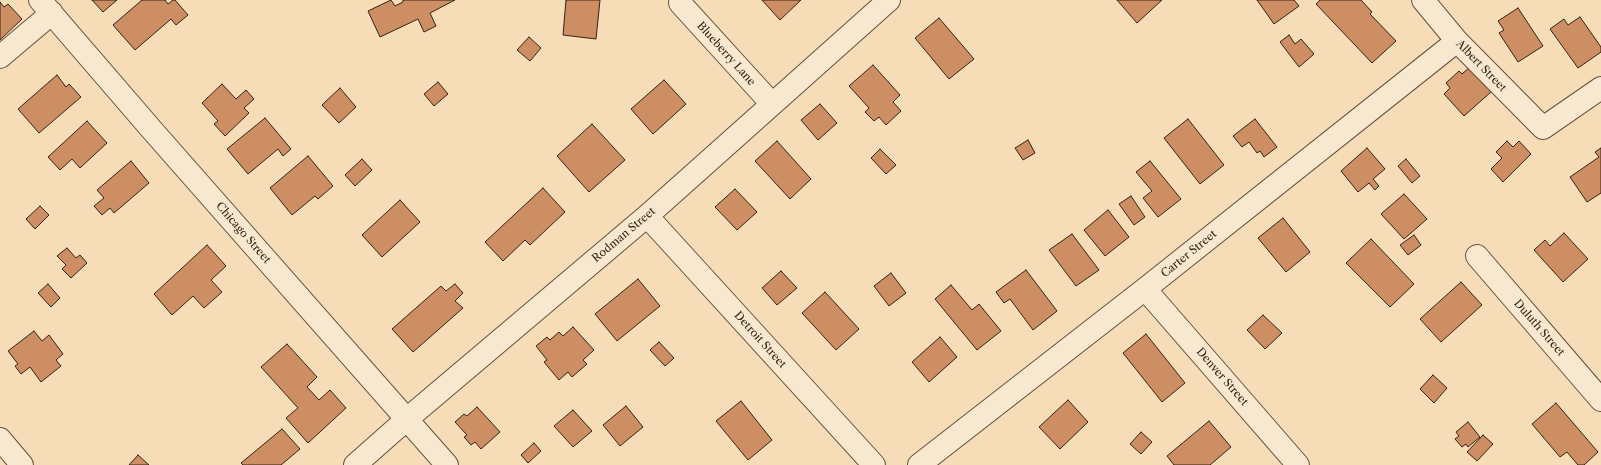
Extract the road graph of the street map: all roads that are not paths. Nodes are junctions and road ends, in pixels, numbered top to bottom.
1 (889, 0) edge
2 (1423, 0) edge
3 (680, 3) dead end
4 (46, 7) edge
5 (1457, 41) junction
6 (0, 57) edge
7 (1601, 88) edge
8 (772, 104) junction
9 (647, 216) junction
10 (1477, 256) dead end
11 (1145, 289) junction
12 (1601, 400) edge
13 (407, 419) junction
14 (0, 439) edge
15 (22, 465) edge
16 (355, 465) edge
17 (447, 465) edge
18 (874, 465) edge
19 (919, 465) edge
20 (1298, 465) edge

1 - 8 street, Rodman Street
2 - 5 street, Albert Street
3 - 8 street, Blueberry Lane
4 - 6 street
4 - 13 street, Chicago Street
5 - 7 street, Albert Street
5 - 11 street, Carter Street
8 - 9 street, Rodman Street
9 - 13 street, Rodman Street
9 - 18 street, Detroit Street
10 - 12 street, Duluth Street
11 - 19 street, Carter Street
11 - 20 street, Denver Street
13 - 16 street, Rodman Street
13 - 17 street, Chicago Street
14 - 15 street

